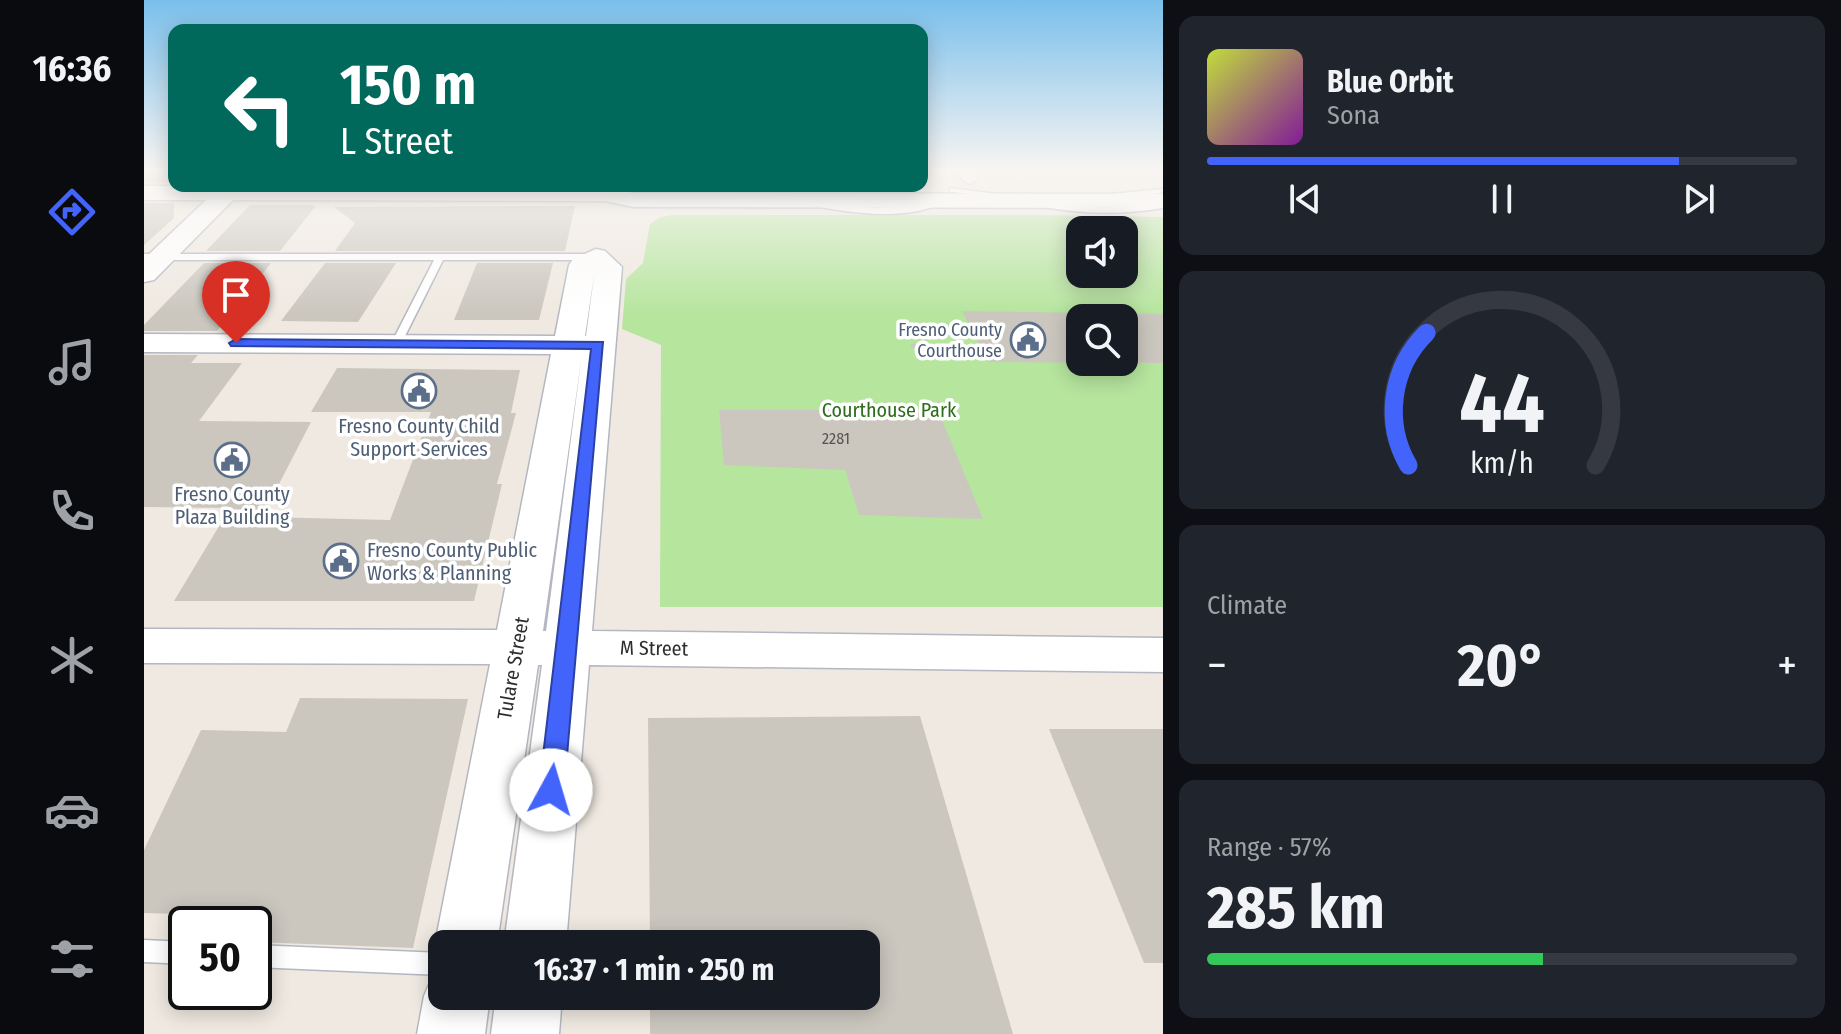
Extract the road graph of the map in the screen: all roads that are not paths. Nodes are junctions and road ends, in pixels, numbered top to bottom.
1 (199, 218) edge
2 (597, 218) edge
3 (602, 218) edge
4 (440, 257) junction
5 (150, 263) edge
6 (144, 343) edge
7 (396, 344) junction
8 (583, 345) junction
9 (144, 646) edge
10 (542, 647) junction
11 (1163, 655) edge
12 (470, 930) edge
13 (535, 930) edge
14 (144, 951) edge
15 (168, 952) edge
16 (272, 957) edge
17 (428, 963) edge
18 (455, 1010) edge
19 (528, 1010) edge
20 (451, 1034) edge
21 (525, 1034) edge

1 - 5 main road
2 - 4 lane
3 - 8 main road, Tulare Street
4 - 5 lane
4 - 7 lane
6 - 7 main road
7 - 8 main road
8 - 10 main road, Tulare Street
9 - 10 main road, M Street
10 - 11 main road, M Street
10 - 12 main road, Tulare Street
10 - 13 main road, Tulare Street
14 - 15 lane
16 - 17 lane
18 - 20 main road
19 - 21 main road

